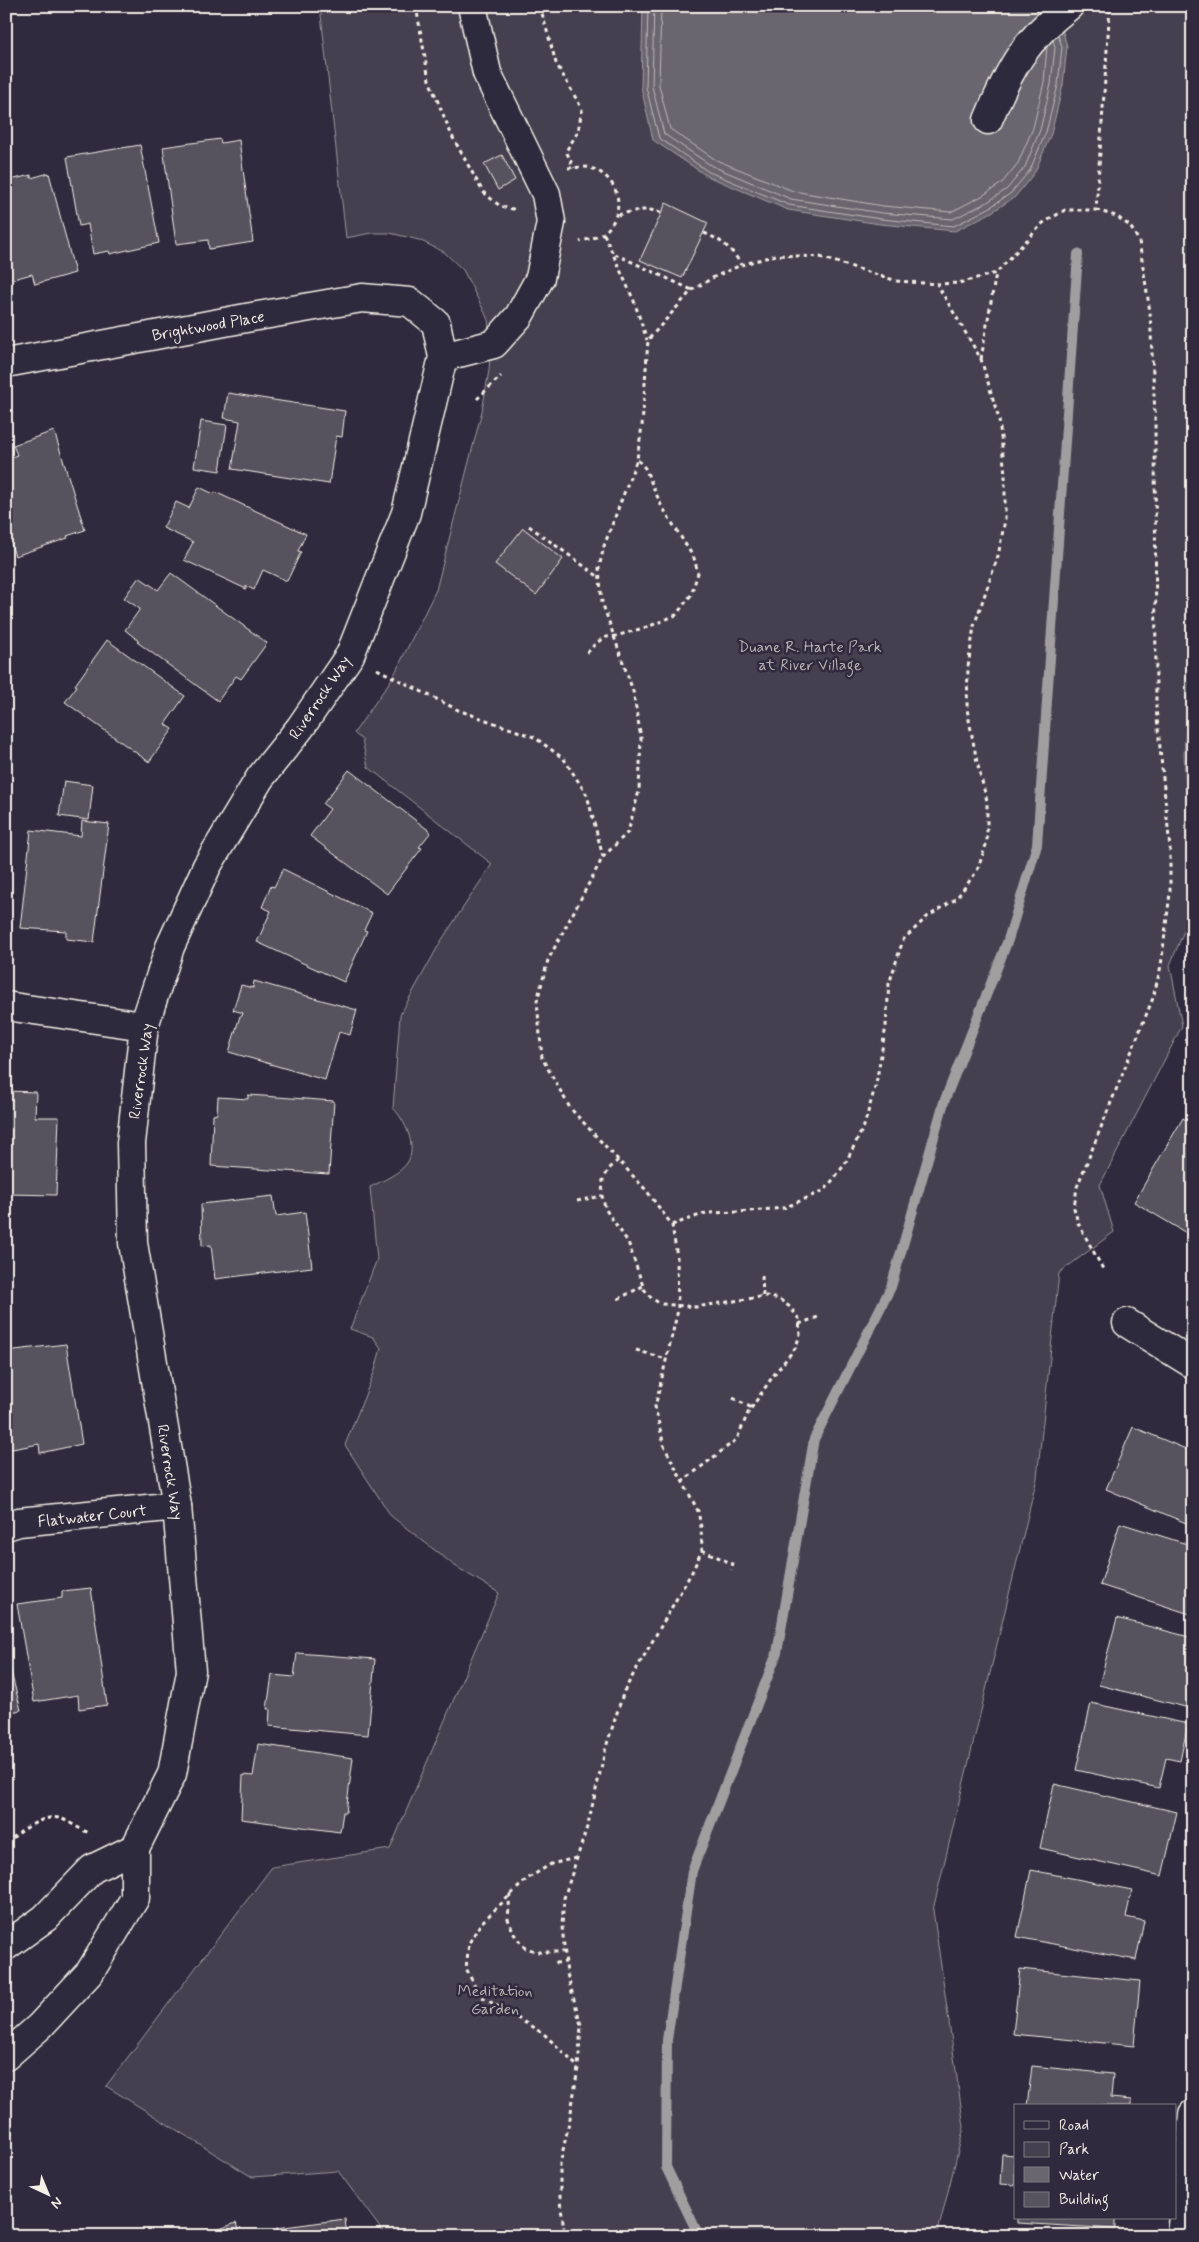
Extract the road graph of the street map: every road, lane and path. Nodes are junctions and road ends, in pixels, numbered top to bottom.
1 (416, 6) edge
2 (472, 6) edge
3 (540, 6) edge
4 (1069, 6) edge
5 (1110, 6) edge
6 (988, 120) dead end
7 (574, 168) junction
8 (565, 169) dead end
9 (1096, 210) junction
10 (521, 211) dead end
11 (662, 213) dead end
12 (618, 215) junction
13 (704, 233) dead end
14 (604, 234) junction
15 (578, 242) dead end
16 (615, 254) junction
17 (741, 265) junction
18 (996, 273) junction
19 (937, 284) junction
20 (692, 290) junction
21 (410, 302) joint
22 (648, 340) junction
23 (443, 357) junction
24 (981, 359) junction
25 (6, 363) edge
26 (637, 459) junction
27 (529, 526) dead end
28 (600, 577) junction
29 (616, 636) junction
30 (587, 653) dead end
31 (350, 655) junction
32 (603, 857) junction
33 (6, 1006) edge
34 (144, 1026) junction
35 (618, 1160) junction
36 (602, 1196) junction
37 (577, 1201) dead end
38 (672, 1225) junction
39 (1103, 1269) dead end
40 (762, 1276) dead end
41 (643, 1286) junction
42 (763, 1296) junction
43 (618, 1299) dead end
44 (678, 1307) junction
45 (821, 1316) dead end
46 (1127, 1323) dead end
47 (799, 1324) junction
48 (636, 1350) dead end
49 (666, 1359) junction
50 (1193, 1364) edge
51 (733, 1398) dead end
52 (752, 1408) junction
53 (683, 1481) junction
54 (177, 1506) junction
55 (6, 1526) edge
56 (702, 1550) junction
57 (731, 1570) dead end
58 (6, 1842) edge
59 (135, 1848) junction
60 (576, 1858) junction
61 (510, 1894) junction
62 (6, 1946) edge
63 (564, 1952) junction
64 (566, 1962) junction
65 (555, 1963) dead end
66 (6, 2056) edge
67 (578, 2068) junction
68 (1193, 2114) edge
69 (566, 2236) edge
70 (1181, 2236) edge

1 - 10 path
2 - 23 street
3 - 7 path
4 - 6 street
5 - 9 path
7 - 8 path
7 - 12 path
9 - 18 path
9 - 39 path
11 - 12 path
12 - 14 path
13 - 17 path
14 - 15 path
14 - 16 path
16 - 20 path
16 - 22 path
17 - 19 path
17 - 20 path
18 - 19 path
18 - 24 path
19 - 24 path
20 - 22 path
21 - 23 street, Riverrock Way
21 - 25 street, Brightwood Place
22 - 26 path
23 - 31 street, Riverrock Way
24 - 38 path
26 - 28 path
26 - 29 path
27 - 28 path
28 - 29 path
29 - 30 path
29 - 32 path
31 - 32 path
31 - 34 street, Riverrock Way
32 - 35 path
33 - 34 street
34 - 54 street, Riverrock Way
35 - 36 path
35 - 38 path
36 - 37 path
36 - 41 path
38 - 44 path
40 - 42 path
41 - 43 path
41 - 44 path
42 - 44 path
42 - 47 path
44 - 49 path
45 - 47 path
46 - 50 street
47 - 52 path
48 - 49 path
49 - 53 path
51 - 52 path
52 - 53 path
53 - 56 path
54 - 55 street, Flatwater Court
54 - 59 street, Riverrock Way
56 - 57 path
56 - 60 path
58 - 59 path
59 - 62 street
59 - 66 street, Riverrock Way
60 - 61 path
60 - 63 path
61 - 63 path
61 - 67 path
63 - 64 path
64 - 65 path
64 - 67 path
67 - 69 path
68 - 70 street

